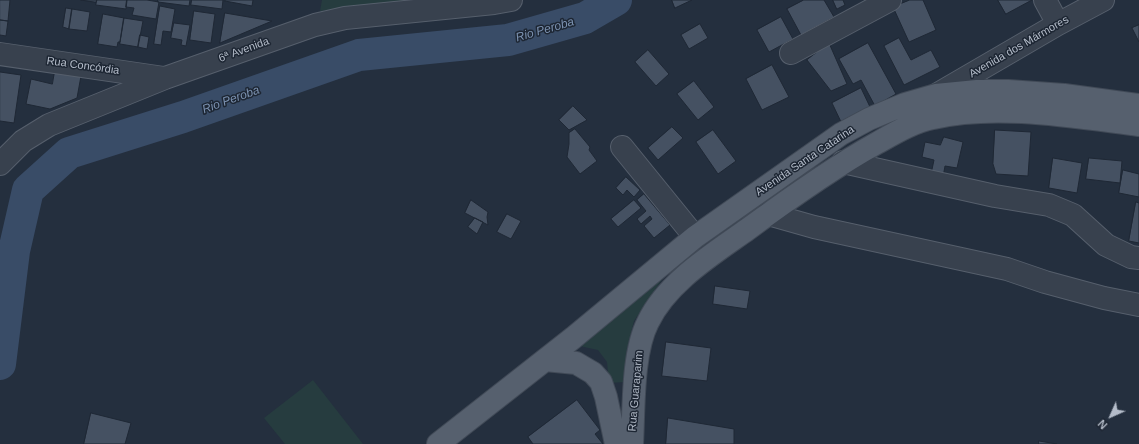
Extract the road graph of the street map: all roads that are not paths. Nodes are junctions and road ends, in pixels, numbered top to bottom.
1 (511, 0) edge
2 (890, 0) edge
3 (1045, 0) edge
4 (1103, 0) edge
5 (471, 3) edge
6 (1058, 24) junction
7 (791, 53) dead end
8 (0, 54) edge
9 (165, 78) junction
10 (936, 95) junction
11 (1139, 105) edge
12 (1139, 125) edge
13 (622, 147) dead end
14 (842, 162) junction
15 (0, 164) edge
16 (768, 214) junction
17 (695, 237) junction
18 (1139, 258) edge
19 (1139, 305) edge
20 (641, 339) joint
21 (545, 360) junction
22 (438, 444) edge
23 (616, 444) edge
24 (632, 444) edge

1 - 5 street, 6ª Avenida
2 - 7 street
3 - 6 street
4 - 6 street, Avenida dos Mármores
5 - 9 street, 6ª Avenida
6 - 10 street, Avenida dos Mármores
8 - 9 street, Rua Concórdia
9 - 15 street, 6ª Avenida
10 - 11 main road, Avenida Santa Catarina
10 - 17 main road, Avenida Santa Catarina
12 - 14 main road, Avenida Santa Catarina
13 - 17 street
14 - 16 main road, Avenida Santa Catarina
14 - 18 street
16 - 19 street
16 - 20 main road, Avenida Santa Catarina
17 - 21 main road, Avenida Santa Catarina
20 - 24 main road, Rua Guaraparim
21 - 22 main road, Avenida Santa Catarina
21 - 23 main road, Rua Guaraparim

